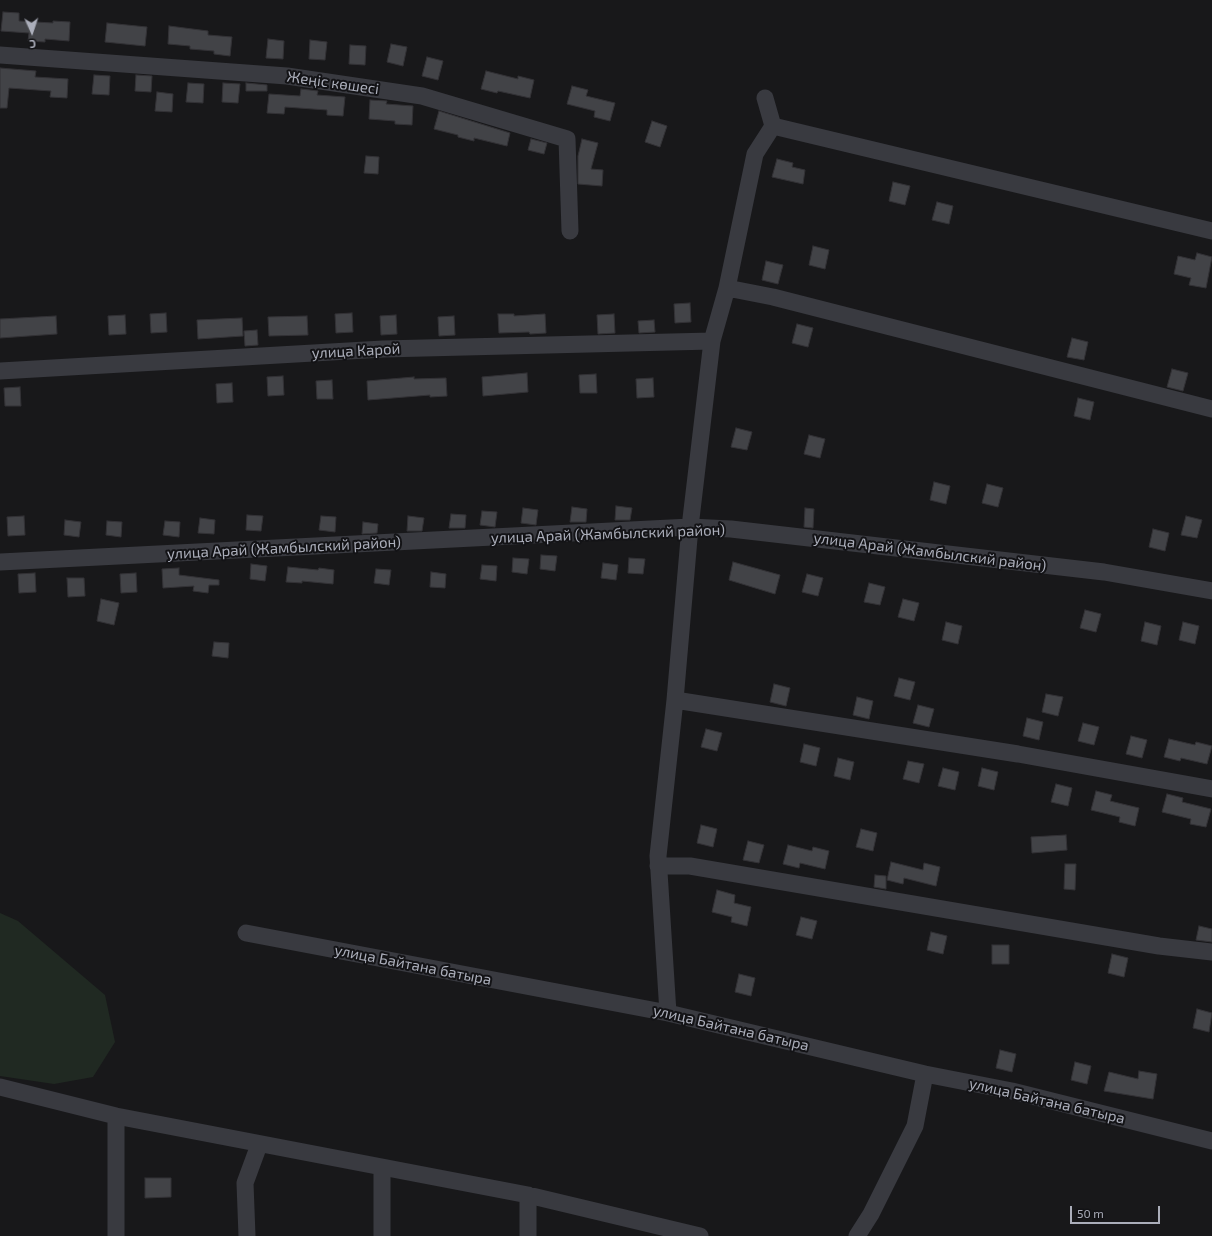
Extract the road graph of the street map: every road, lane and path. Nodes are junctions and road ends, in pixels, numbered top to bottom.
1 (0, 55) edge
2 (765, 98) dead end
3 (773, 126) junction
4 (570, 231) dead end
5 (1212, 231) edge
6 (727, 288) junction
7 (712, 341) junction
8 (0, 371) edge
9 (1212, 409) edge
10 (690, 528) junction
11 (0, 562) edge
12 (1212, 591) edge
13 (675, 700) junction
14 (1212, 789) edge
15 (658, 866) junction
16 (246, 933) dead end
17 (1212, 952) edge
18 (668, 1013) junction
19 (924, 1074) junction
20 (0, 1087) edge
21 (116, 1116) junction
22 (1212, 1141) edge
23 (259, 1145) junction
24 (382, 1168) junction
25 (528, 1196) junction
26 (116, 1236) edge
27 (247, 1236) edge
28 (382, 1236) edge
29 (528, 1236) edge
30 (700, 1236) edge
31 (857, 1236) edge

1 - 4 street, Жеңіс көшесі
2 - 3 street
3 - 5 street
3 - 6 street
6 - 7 street
6 - 9 street
7 - 8 street, улица Карой
7 - 10 street
10 - 11 street, улица Арай (Жамбылский район)
10 - 12 street, улица Арай (Жамбылский район)
10 - 13 street
13 - 14 street
13 - 15 street
15 - 17 street
15 - 18 street
16 - 18 street, улица Байтана батыра
18 - 19 street, улица Байтана батыра
19 - 22 street, улица Байтана батыра
19 - 31 street
20 - 21 street
21 - 23 street
21 - 26 street
23 - 24 street
23 - 27 street
24 - 25 street
24 - 28 street
25 - 29 street
25 - 30 street

